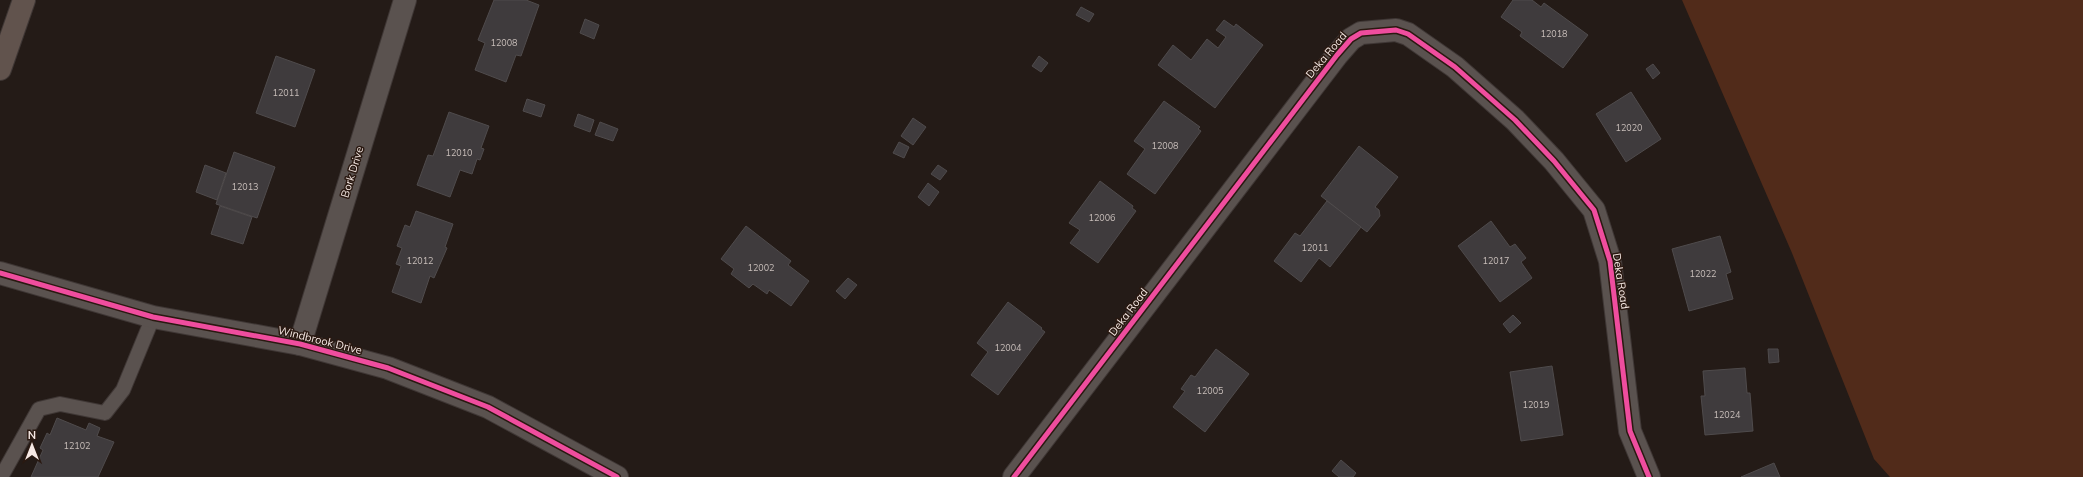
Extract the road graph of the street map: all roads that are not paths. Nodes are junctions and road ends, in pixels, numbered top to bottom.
1 (24, 0) edge
2 (404, 0) edge
3 (0, 69) edge
4 (0, 273) edge
5 (153, 317) junction
6 (300, 344) junction
7 (1, 477) edge
8 (617, 477) edge
9 (1014, 477) edge
10 (1649, 477) edge

1 - 3 main road
2 - 6 street, Bork Drive
4 - 5 street, Windbrook Drive
5 - 6 street, Windbrook Drive
5 - 7 lane
6 - 8 street, Windbrook Drive
9 - 10 street, Deka Road

